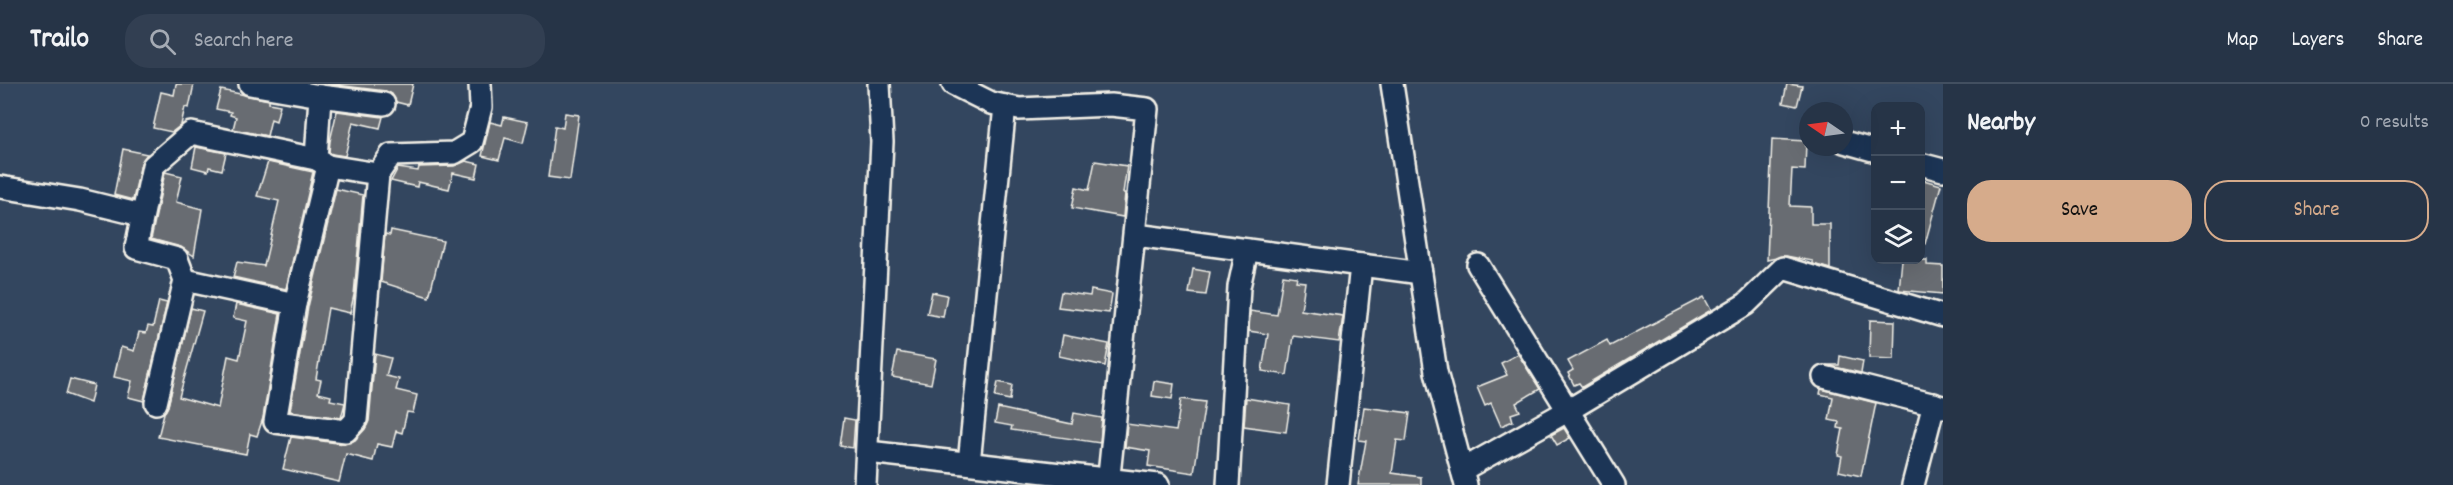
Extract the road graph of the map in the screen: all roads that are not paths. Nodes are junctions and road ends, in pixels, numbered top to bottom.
1 (250, 84) edge
2 (480, 84) edge
3 (879, 84) edge
4 (953, 84) edge
5 (1392, 84) edge
6 (321, 96) junction
7 (384, 104) dead end
8 (1005, 106) junction
9 (1853, 145) edge
10 (1871, 150) edge
11 (322, 162) junction
12 (1925, 165) edge
13 (1943, 170) edge
14 (378, 174) junction
15 (0, 187) edge
16 (141, 215) junction
17 (1136, 235) junction
18 (1247, 250) junction
19 (1362, 265) junction
20 (1478, 265) dead end
21 (1421, 273) junction
22 (185, 280) junction
23 (295, 303) junction
24 (1943, 316) edge
25 (1824, 377) dead end
26 (156, 403) dead end
27 (1939, 405) edge
28 (1569, 410) junction
29 (868, 452) junction
30 (969, 463) junction
31 (1464, 477) edge
32 (1109, 482) edge
33 (865, 485) edge
34 (1158, 485) edge
35 (1228, 485) edge
36 (1338, 485) edge
37 (1614, 485) edge
38 (1913, 485) edge

1 - 6 street
2 - 14 street
3 - 29 street
4 - 8 street
5 - 21 street
6 - 7 street
6 - 11 street
8 - 17 street
8 - 30 street
9 - 10 street
11 - 14 street
11 - 16 street
11 - 23 street
12 - 13 street
14 - 23 street
15 - 16 street
16 - 22 street
17 - 18 street
17 - 32 street
18 - 19 street
18 - 35 street
19 - 21 street
19 - 36 street
20 - 28 street
21 - 31 street
22 - 23 street
22 - 26 street
24 - 28 street
25 - 27 street
27 - 38 street
28 - 31 street
28 - 37 street
29 - 30 street
29 - 33 street
30 - 32 street
32 - 34 street

